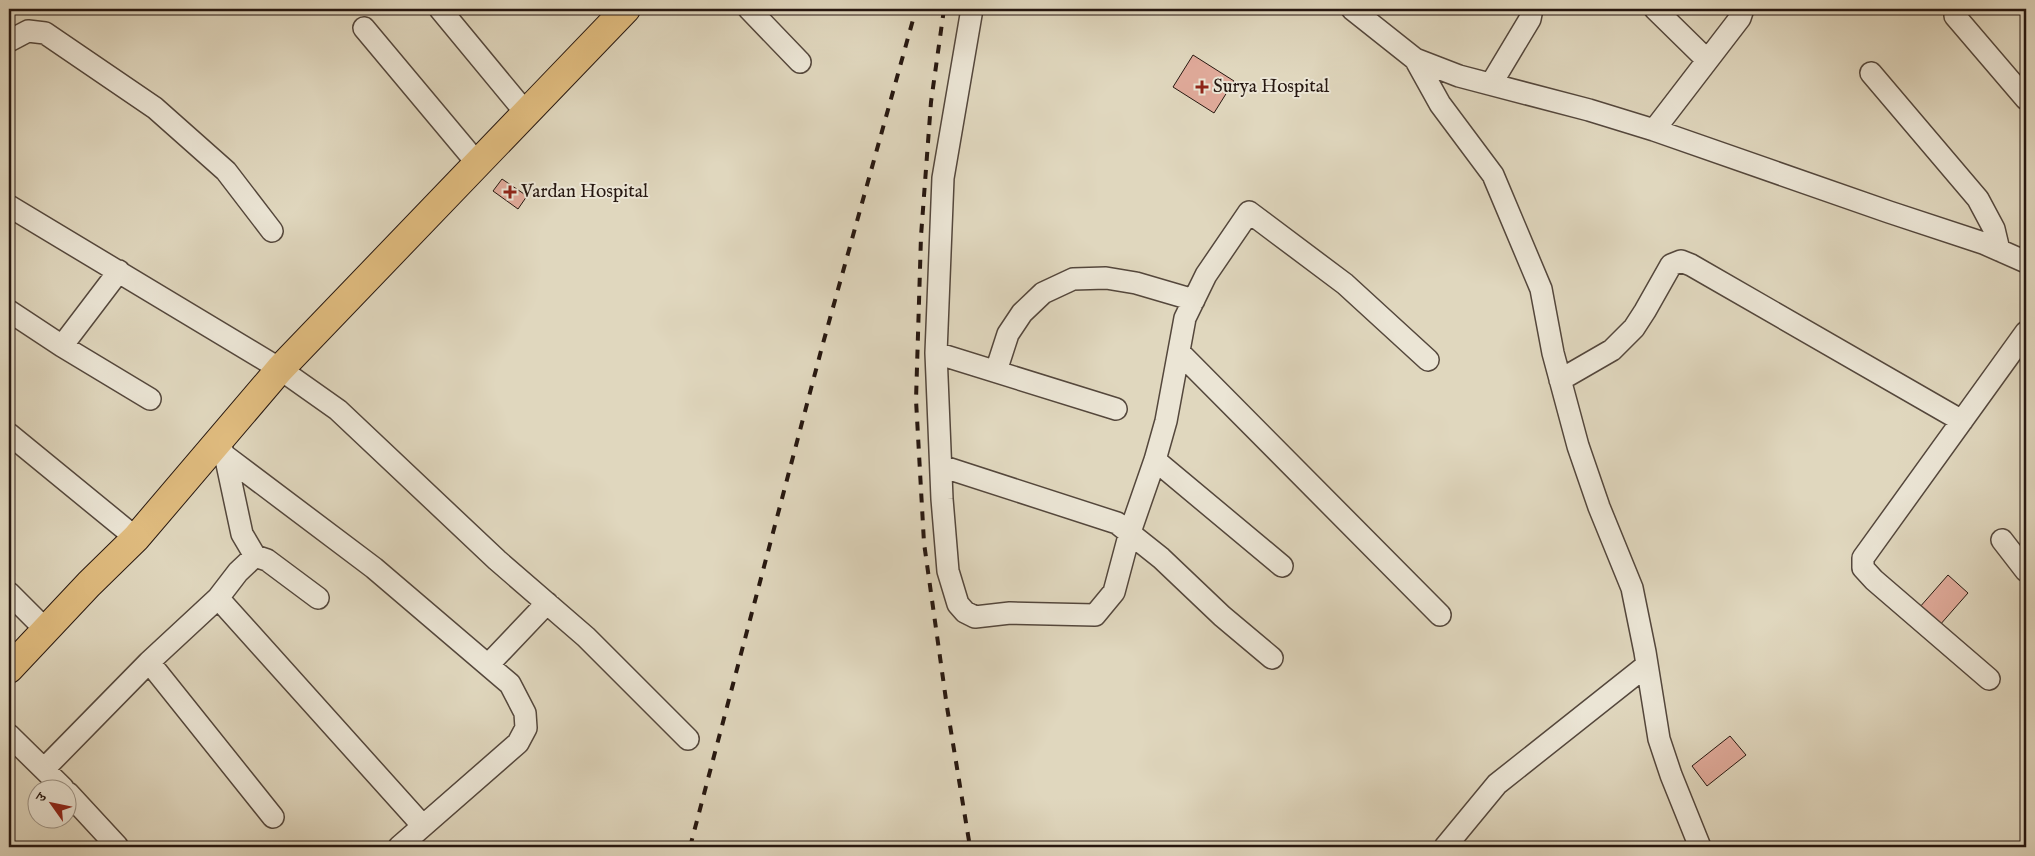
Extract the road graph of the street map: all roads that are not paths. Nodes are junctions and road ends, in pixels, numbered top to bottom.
1 (440, 9) edge
2 (626, 9) edge
3 (749, 9) edge
4 (972, 9) edge
5 (1352, 9) edge
6 (1532, 9) edge
7 (1655, 9) edge
8 (1744, 9) edge
9 (1956, 16) dead end
10 (364, 28) dead end
11 (9, 41) edge
12 (1415, 59) junction
13 (1707, 60) junction
14 (800, 62) dead end
15 (1871, 73) dead end
16 (1491, 84) junction
17 (2026, 99) edge
18 (526, 113) junction
19 (1654, 130) junction
20 (477, 163) junction
21 (9, 206) edge
22 (272, 231) dead end
23 (2016, 253) edge
24 (119, 272) junction
25 (1194, 300) junction
26 (9, 311) edge
27 (2026, 332) edge
28 (62, 346) junction
29 (936, 352) junction
30 (1179, 352) junction
31 (1428, 360) dead end
32 (280, 368) junction
33 (996, 371) junction
34 (1560, 380) junction
35 (150, 398) dead end
36 (1116, 409) dead end
37 (1962, 421) junction
38 (9, 434) edge
39 (221, 448) junction
40 (1155, 460) junction
41 (941, 466) junction
42 (1130, 532) junction
43 (136, 538) junction
44 (2002, 540) dead end
45 (255, 556) junction
46 (1282, 566) dead end
47 (2026, 571) edge
48 (9, 593) edge
49 (218, 598) junction
50 (318, 598) dead end
51 (547, 603) junction
52 (1440, 615) dead end
53 (46, 630) junction
54 (1272, 658) dead end
55 (149, 662) junction
56 (488, 665) junction
57 (1647, 665) junction
58 (9, 669) edge
59 (1989, 679) dead end
60 (9, 735) edge
61 (688, 739) dead end
62 (44, 769) junction
63 (53, 778) edge
64 (78, 804) edge
65 (273, 817) dead end
66 (423, 826) junction
67 (117, 846) dead end
68 (399, 847) edge
69 (1444, 847) edge
70 (1700, 847) edge

1 - 18 street
2 - 18 main road
3 - 14 street
4 - 29 street
5 - 12 street
6 - 16 street
7 - 13 street
8 - 13 street
9 - 17 street
10 - 20 street
11 - 22 street
12 - 16 street
12 - 34 street
13 - 19 street
15 - 23 street
16 - 19 street
18 - 20 main road
19 - 23 street
20 - 32 main road
21 - 24 street
24 - 28 street
24 - 32 street
25 - 30 street
25 - 31 street
25 - 33 street
26 - 28 street
27 - 37 street
28 - 35 street
29 - 33 street
29 - 41 street
30 - 40 street
30 - 52 street
32 - 39 main road
32 - 51 street
33 - 36 street
34 - 37 street
34 - 57 street
37 - 59 street
38 - 43 street
39 - 43 main road
39 - 45 street
39 - 56 street
40 - 42 street
40 - 46 street
41 - 42 street
41 - 42 street
42 - 54 street
43 - 53 main road
44 - 47 street
45 - 49 street
45 - 50 street
48 - 53 street
49 - 55 street
49 - 66 street
51 - 56 street
51 - 61 street
53 - 58 main road
55 - 62 street
55 - 65 street
56 - 66 street
57 - 69 street
57 - 70 street
60 - 62 street
62 - 63 street
64 - 67 street
66 - 68 street

